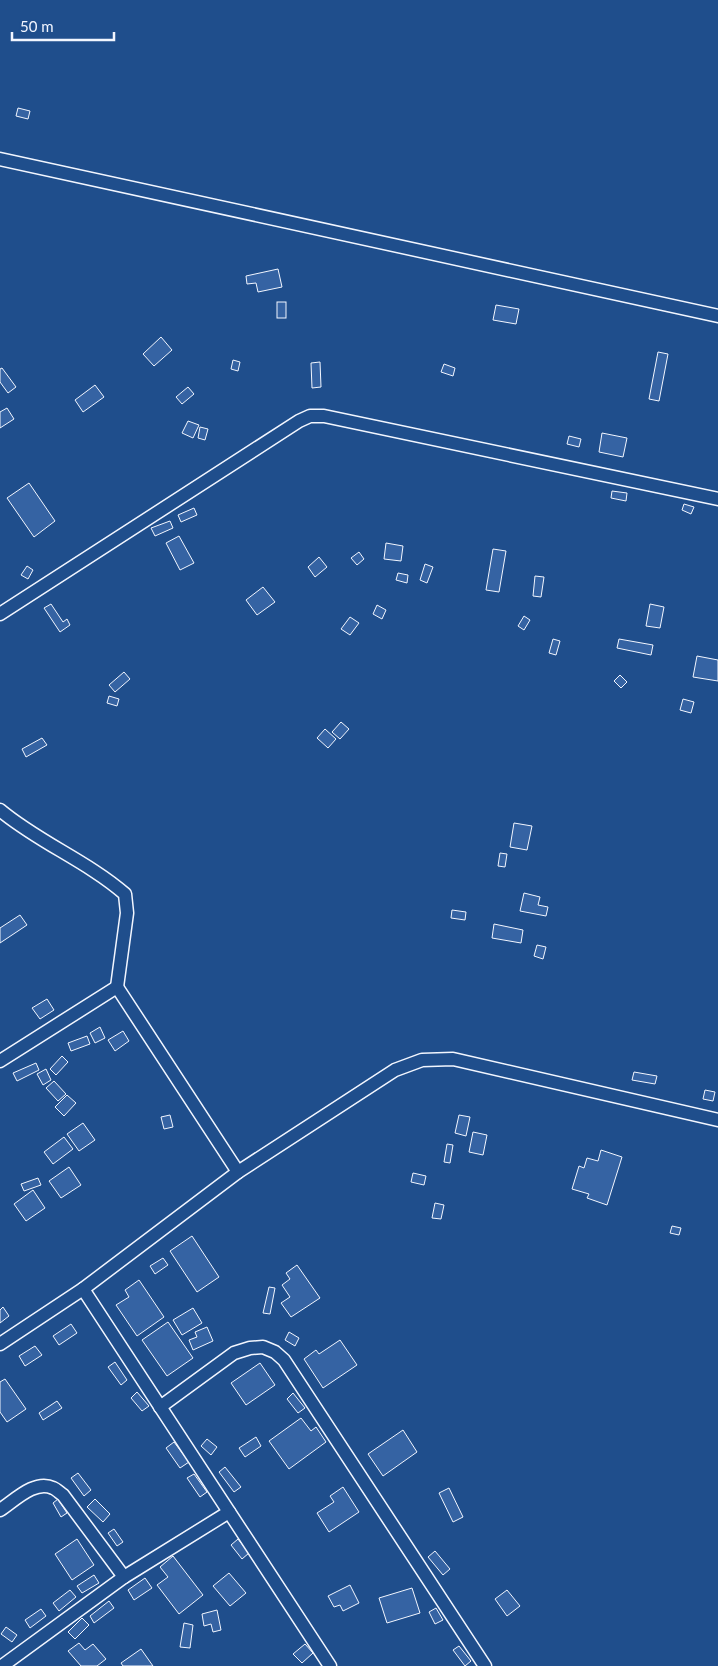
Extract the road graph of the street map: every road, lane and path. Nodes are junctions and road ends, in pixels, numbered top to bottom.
1 (0, 159) edge
2 (718, 316) edge
3 (718, 499) edge
4 (0, 614) edge
5 (0, 810) edge
6 (117, 987) junction
7 (0, 1061) edge
8 (718, 1120) edge
9 (238, 1172) junction
10 (83, 1289) junction
11 (0, 1344) edge
12 (160, 1407) junction
13 (0, 1510) edge
14 (229, 1512) junction
15 (124, 1577) junction
16 (2, 1666) edge
17 (330, 1666) edge
18 (485, 1666) edge

1 - 2 street
3 - 4 street
5 - 6 street
6 - 7 street
6 - 9 street
8 - 9 street
9 - 10 street
10 - 11 street
10 - 12 street
12 - 14 street
12 - 18 street
13 - 15 street
14 - 15 street
14 - 17 street
15 - 16 street

